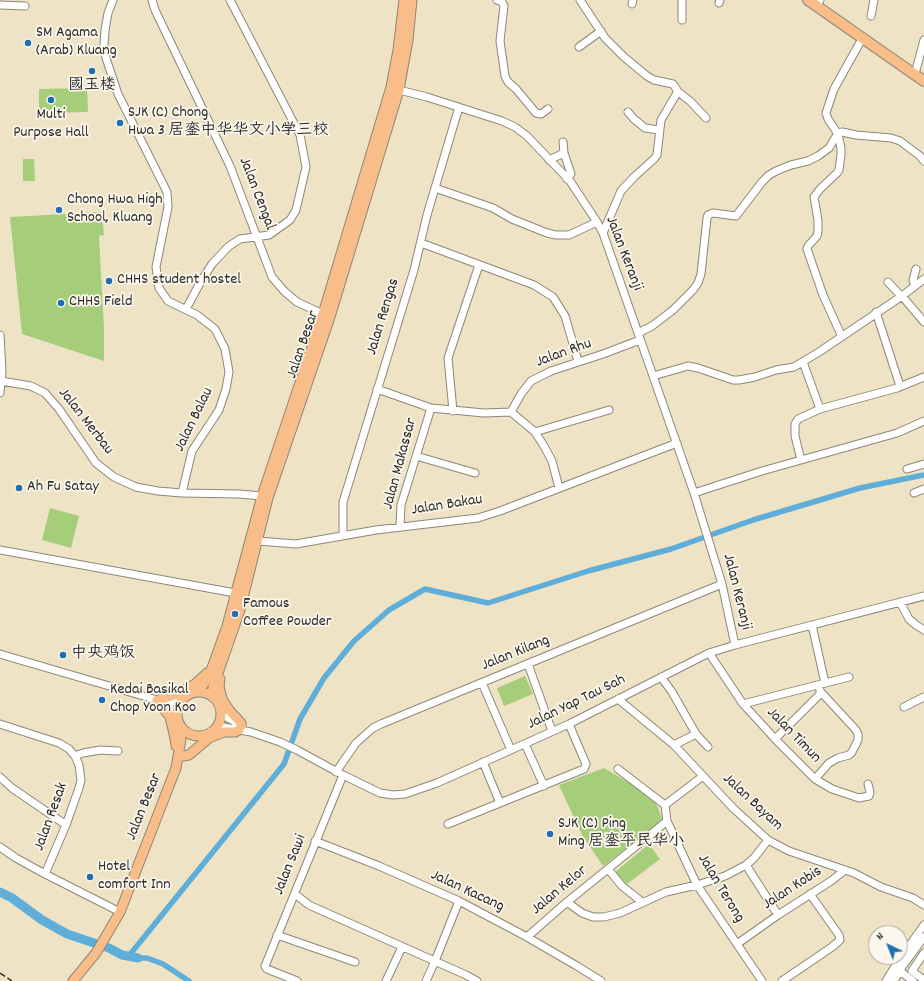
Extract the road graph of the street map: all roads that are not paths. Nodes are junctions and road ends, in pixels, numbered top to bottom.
1 (113, 0) edge
2 (152, 0) edge
3 (230, 0) edge
4 (404, 0) edge
5 (412, 0) edge
6 (497, 0) edge
7 (580, 0) edge
8 (682, 0) edge
9 (808, 0) edge
10 (818, 0) edge
11 (874, 0) edge
12 (0, 5) edge
13 (25, 6) dead end
14 (871, 16) dead end
15 (682, 20) dead end
16 (601, 31) junction
17 (863, 37) junction
18 (924, 40) edge
19 (579, 47) dead end
20 (918, 72) edge
21 (924, 81) edge
22 (399, 90) junction
23 (677, 92) junction
24 (459, 107) junction
25 (548, 109) dead end
26 (628, 112) dead end
27 (706, 118) dead end
28 (659, 130) junction
29 (838, 133) junction
30 (564, 142) dead end
31 (564, 153) junction
32 (923, 155) edge
33 (549, 160) junction
34 (567, 179) junction
35 (435, 188) junction
36 (597, 222) junction
37 (603, 233) junction
38 (257, 236) junction
39 (421, 243) junction
40 (479, 265) junction
41 (916, 269) dead end
42 (888, 282) dead end
43 (920, 283) edge
44 (901, 296) junction
45 (186, 309) junction
46 (876, 312) junction
47 (323, 314) junction
48 (924, 322) edge
49 (0, 335) edge
50 (639, 337) junction
51 (842, 337) junction
52 (578, 361) junction
53 (803, 362) junction
54 (653, 376) junction
55 (924, 377) edge
56 (1, 382) junction
57 (900, 386) junction
58 (377, 389) junction
59 (0, 393) edge
60 (431, 408) junction
61 (820, 409) junction
62 (609, 410) dead end
63 (453, 411) junction
64 (511, 412) junction
65 (924, 422) edge
66 (535, 432) junction
67 (677, 443) junction
68 (416, 456) junction
69 (801, 460) junction
70 (924, 464) edge
71 (907, 469) dead end
72 (475, 473) dead end
73 (559, 488) junction
74 (924, 490) edge
75 (182, 493) junction
76 (694, 493) junction
77 (914, 494) dead end
78 (262, 496) junction
79 (400, 527) junction
80 (343, 535) junction
81 (258, 541) junction
82 (0, 550) edge
83 (722, 584) junction
84 (235, 593) junction
85 (924, 596) edge
86 (900, 602) junction
87 (812, 626) junction
88 (924, 630) edge
89 (735, 645) junction
90 (709, 653) junction
91 (0, 654) edge
92 (528, 664) junction
93 (217, 666) junction
94 (661, 677) junction
95 (849, 677) dead end
96 (482, 683) junction
97 (822, 684) junction
98 (199, 691) junction
99 (821, 693) junction
100 (213, 696) junction
101 (924, 697) edge
102 (618, 699) junction
103 (158, 700) junction
104 (180, 702) junction
105 (743, 704) junction
106 (904, 707) dead end
107 (176, 712) junction
108 (222, 714) junction
109 (0, 724) edge
110 (569, 724) junction
111 (218, 726) junction
112 (181, 728) junction
113 (240, 728) junction
114 (552, 731) junction
115 (696, 734) junction
116 (196, 736) junction
117 (776, 739) junction
118 (525, 744) junction
119 (674, 746) junction
120 (708, 747) dead end
121 (511, 750) junction
122 (118, 751) dead end
123 (75, 756) junction
124 (181, 756) junction
125 (483, 762) junction
126 (618, 769) dead end
127 (339, 774) junction
128 (704, 776) junction
129 (0, 777) edge
130 (815, 779) junction
131 (868, 784) dead end
132 (544, 786) junction
133 (500, 803) junction
134 (665, 805) junction
135 (667, 821) junction
136 (448, 824) dead end
137 (66, 825) junction
138 (768, 840) junction
139 (315, 841) junction
140 (0, 847) edge
141 (746, 865) junction
142 (608, 869) junction
143 (845, 870) junction
144 (45, 874) junction
145 (698, 885) junction
146 (295, 894) junction
147 (810, 894) junction
148 (913, 898) junction
149 (924, 900) edge
150 (459, 901) junction
151 (567, 902) junction
152 (642, 902) junction
153 (924, 905) edge
154 (120, 912) junction
155 (778, 915) junction
156 (924, 925) edge
157 (277, 935) junction
158 (528, 937) junction
159 (924, 937) edge
160 (737, 944) junction
161 (402, 947) junction
162 (924, 953) edge
163 (435, 961) junction
164 (356, 962) dead end
165 (897, 969) junction
166 (465, 978) edge
167 (924, 980) edge
168 (73, 981) edge
169 (297, 981) edge
170 (386, 981) edge
171 (426, 981) edge
172 (477, 981) edge
173 (600, 981) edge
174 (762, 981) edge
175 (782, 981) edge
176 (886, 981) edge
177 (894, 981) edge
178 (913, 981) edge

1 - 45 street, Jalan Balau
2 - 38 street, Jalan Cengal
3 - 38 street
4 - 47 main road, Jalan Besar
5 - 22 main road, Jalan Besar
6 - 25 street
7 - 16 street
8 - 15 street
9 - 17 highway
10 - 20 highway
11 - 14 street
12 - 13 street
16 - 19 street
16 - 23 street
17 - 20 highway
17 - 29 street
18 - 20 street
20 - 21 highway
22 - 24 street, Jalan Keranji
22 - 81 main road, Jalan Besar
23 - 27 street
23 - 28 street
24 - 33 street, Jalan Keranji
24 - 35 street, Jalan Rengas
26 - 28 street
28 - 37 street
29 - 32 street
29 - 50 street, Jalan Rhu
29 - 51 street
30 - 31 street
31 - 33 street
31 - 34 street
33 - 34 street, Jalan Keranji
34 - 36 street, Jalan Keranji
35 - 36 street
35 - 39 street, Jalan Rengas
36 - 37 street, Jalan Keranji
37 - 50 street, Jalan Keranji
38 - 45 street
38 - 47 street, Jalan Cengal
39 - 40 street
39 - 58 street, Jalan Rengas
40 - 52 street
40 - 63 street
41 - 43 street
42 - 44 street
43 - 44 street
44 - 46 street
44 - 48 street
45 - 75 street, Jalan Balau
46 - 51 street
46 - 57 street
47 - 78 main road, Jalan Besar
49 - 56 street
50 - 52 street, Jalan Rhu
50 - 54 street, Jalan Keranji
51 - 53 street
52 - 64 street, Jalan Rhu
53 - 54 street
53 - 61 street
54 - 67 street, Jalan Keranji
55 - 57 street
56 - 59 street
56 - 75 street, Jalan Merbau
57 - 61 street
58 - 60 street
58 - 80 street, Jalan Rengas
60 - 63 street
60 - 68 street, Jalan Makassar
61 - 69 street
62 - 66 street
63 - 64 street
64 - 66 street
65 - 69 street
66 - 73 street
67 - 73 street, Jalan Bakau
67 - 76 street, Jalan Keranji
68 - 72 street
68 - 79 street, Jalan Makassar
69 - 76 street
70 - 71 street
73 - 79 street, Jalan Bakau
74 - 77 street
75 - 78 street, Jalan Merbau
76 - 83 street, Jalan Keranji
78 - 84 main road, Jalan Besar
79 - 80 street, Jalan Bakau
80 - 81 street, Jalan Bakau
81 - 93 main road, Jalan Besar
82 - 84 street
83 - 89 street, Jalan Keranji
83 - 92 street, Jalan Kilang
84 - 93 main road, Jalan Besar
85 - 86 street, Jalan Yap Tau Sah
86 - 87 street, Jalan Yap Tau Sah
86 - 88 street
87 - 89 street, Jalan Yap Tau Sah
87 - 97 street
89 - 90 street, Jalan Yap Tau Sah
90 - 94 street, Jalan Yap Tau Sah
90 - 105 street, Jalan Timun
91 - 103 street
92 - 96 street, Jalan Kilang
92 - 114 street
93 - 98 main road, Jalan Besar
93 - 100 main road, Jalan Besar
93 - 103 main road
93 - 113 main road
94 - 102 street, Jalan Yap Tau Sah
94 - 115 street
95 - 97 street
96 - 121 street
96 - 127 street, Jalan Kilang
97 - 99 street
97 - 105 street
98 - 100 main road
98 - 104 main road, Jalan Besar
99 - 117 street
99 - 130 street
100 - 108 main road
101 - 106 street
102 - 110 street, Jalan Yap Tau Sah
102 - 119 street, Jalan Bayam
103 - 104 street
103 - 107 street
103 - 124 main road
104 - 107 main road
105 - 117 street, Jalan Timun
107 - 112 main road, Jalan Besar
108 - 111 main road
108 - 113 street, Jalan Yap Tau Sah
109 - 123 street
110 - 114 street, Jalan Yap Tau Sah
110 - 132 street
111 - 113 street, Jalan Yap Tau Sah
111 - 116 main road
112 - 116 main road
112 - 124 main road, Jalan Besar
113 - 124 main road
113 - 127 street, Jalan Yap Tau Sah
114 - 118 street, Jalan Yap Tau Sah
115 - 119 street
115 - 120 street
116 - 124 main road, Jalan Besar
117 - 130 street, Jalan Timun
118 - 121 street, Jalan Yap Tau Sah
118 - 132 street
119 - 128 street, Jalan Bayam
121 - 125 street, Jalan Yap Tau Sah
122 - 123 street
123 - 137 street, Jalan Resak
124 - 154 main road, Jalan Besar
125 - 127 street, Jalan Yap Tau Sah
125 - 133 street
126 - 134 street
127 - 139 street, Jalan Sawi
128 - 134 street
128 - 138 street, Jalan Bayam
129 - 137 street
130 - 131 street, Jalan Timun
132 - 133 street
133 - 136 street
134 - 135 street, Jalan Terong
135 - 142 street, Jalan Kelor
135 - 145 street, Jalan Terong
137 - 144 street, Jalan Resak
138 - 141 street
138 - 143 street, Jalan Bayam
139 - 146 street, Jalan Sawi
139 - 150 street, Jalan Kacang
140 - 144 street
141 - 145 street
141 - 155 street
142 - 151 street, Jalan Kelor
142 - 152 street
143 - 147 street, Jalan Kobis
143 - 148 street, Jalan Bayam
144 - 154 street
145 - 152 street
145 - 160 street, Jalan Terong
146 - 157 street, Jalan Sawi
146 - 161 street
147 - 155 street, Jalan Kobis
147 - 175 street
148 - 149 street, Jalan Bayam
148 - 153 street, Jalan Bayam
150 - 158 street, Jalan Kacang
150 - 163 street
151 - 152 street
151 - 158 street, Jalan Kelor
154 - 168 main road, Jalan Besar
155 - 160 street, Jalan Kobis
156 - 165 street
157 - 164 street
157 - 169 street, Jalan Sawi
158 - 173 street, Jalan Kacang
159 - 165 street
160 - 174 street, Jalan Terong
161 - 163 street
161 - 170 street
162 - 167 street
163 - 166 street
163 - 171 street
165 - 176 street
165 - 177 street
165 - 178 street
166 - 172 street

